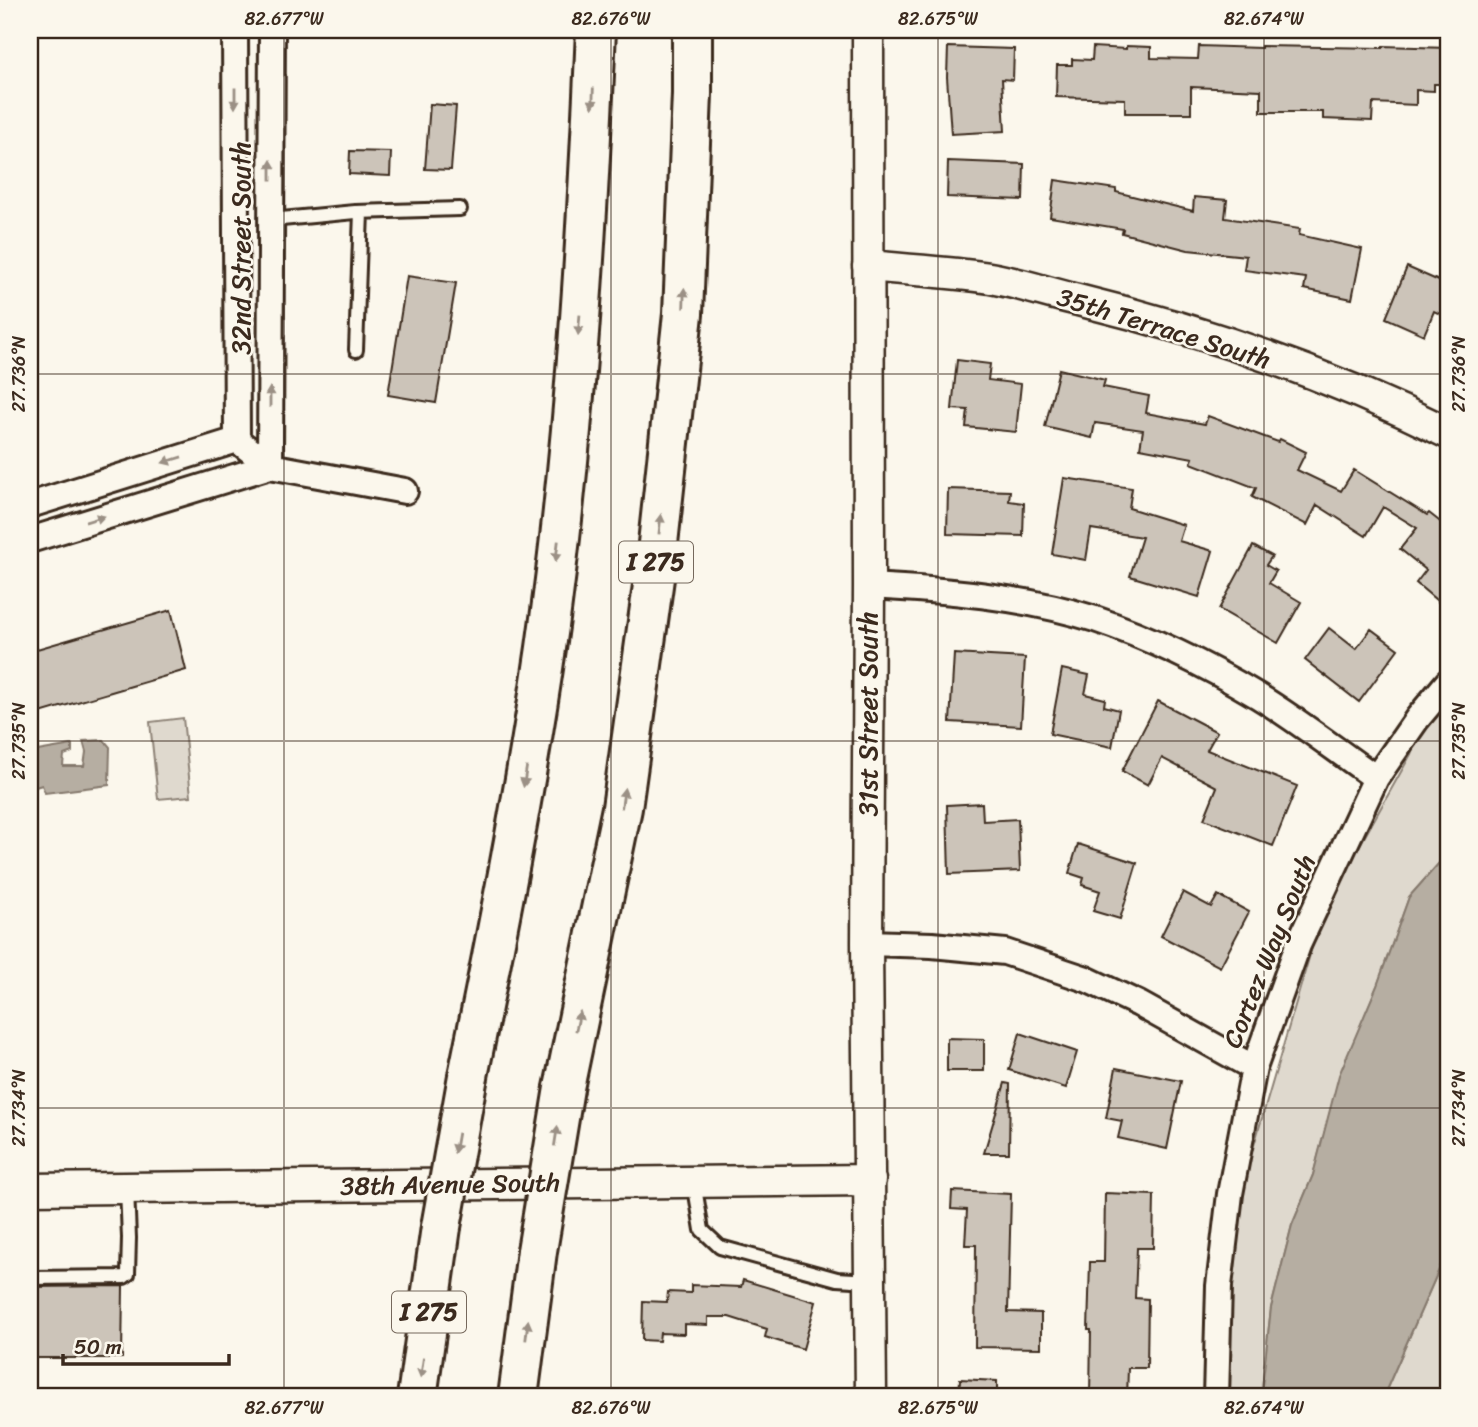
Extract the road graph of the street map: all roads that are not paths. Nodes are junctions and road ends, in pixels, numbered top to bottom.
1 (235, 30) edge
2 (272, 30) edge
3 (596, 30) edge
4 (692, 30) edge
5 (868, 30) edge
6 (460, 209) dead end
7 (361, 212) junction
8 (271, 220) junction
9 (868, 266) junction
10 (356, 349) dead end
11 (1448, 433) edge
12 (237, 439) junction
13 (270, 466) junction
14 (405, 491) dead end
15 (30, 505) edge
16 (30, 540) edge
17 (869, 586) junction
18 (1448, 682) edge
19 (1376, 778) junction
20 (867, 943) junction
21 (1254, 1068) junction
22 (870, 1180) junction
23 (694, 1182) junction
24 (127, 1188) junction
25 (30, 1189) edge
26 (30, 1278) edge
27 (870, 1281) junction
28 (417, 1397) edge
29 (518, 1397) edge
30 (871, 1397) edge
31 (1216, 1397) edge

1 -> 12 street, 32nd Street South
8 -> 2 street, 32nd Street South
3 -> 28 highway, I 275, bridge
29 -> 4 highway, I 275, bridge
5 - 9 street, 31st Street South
6 - 7 lane
7 - 8 lane
7 - 10 lane
13 -> 8 street, 32nd Street South
9 - 11 street, 35th Terrace South
9 - 17 street, 31st Street South
12 - 13 street
12 -> 15 street
13 - 14 street
16 -> 13 street
17 - 19 street
17 - 20 street, 31st Street South
18 - 19 street, Cortez Way South
19 - 21 street, Cortez Way South
20 - 21 street
20 - 22 street, 31st Street South
21 - 31 street, Cortez Way South
22 - 23 street, 38th Avenue South
22 - 27 street, 31st Street South
23 - 24 street, 38th Avenue South
23 - 27 lane
24 - 25 street, 38th Avenue South
24 - 26 lane
27 - 30 street, 31st Street South

